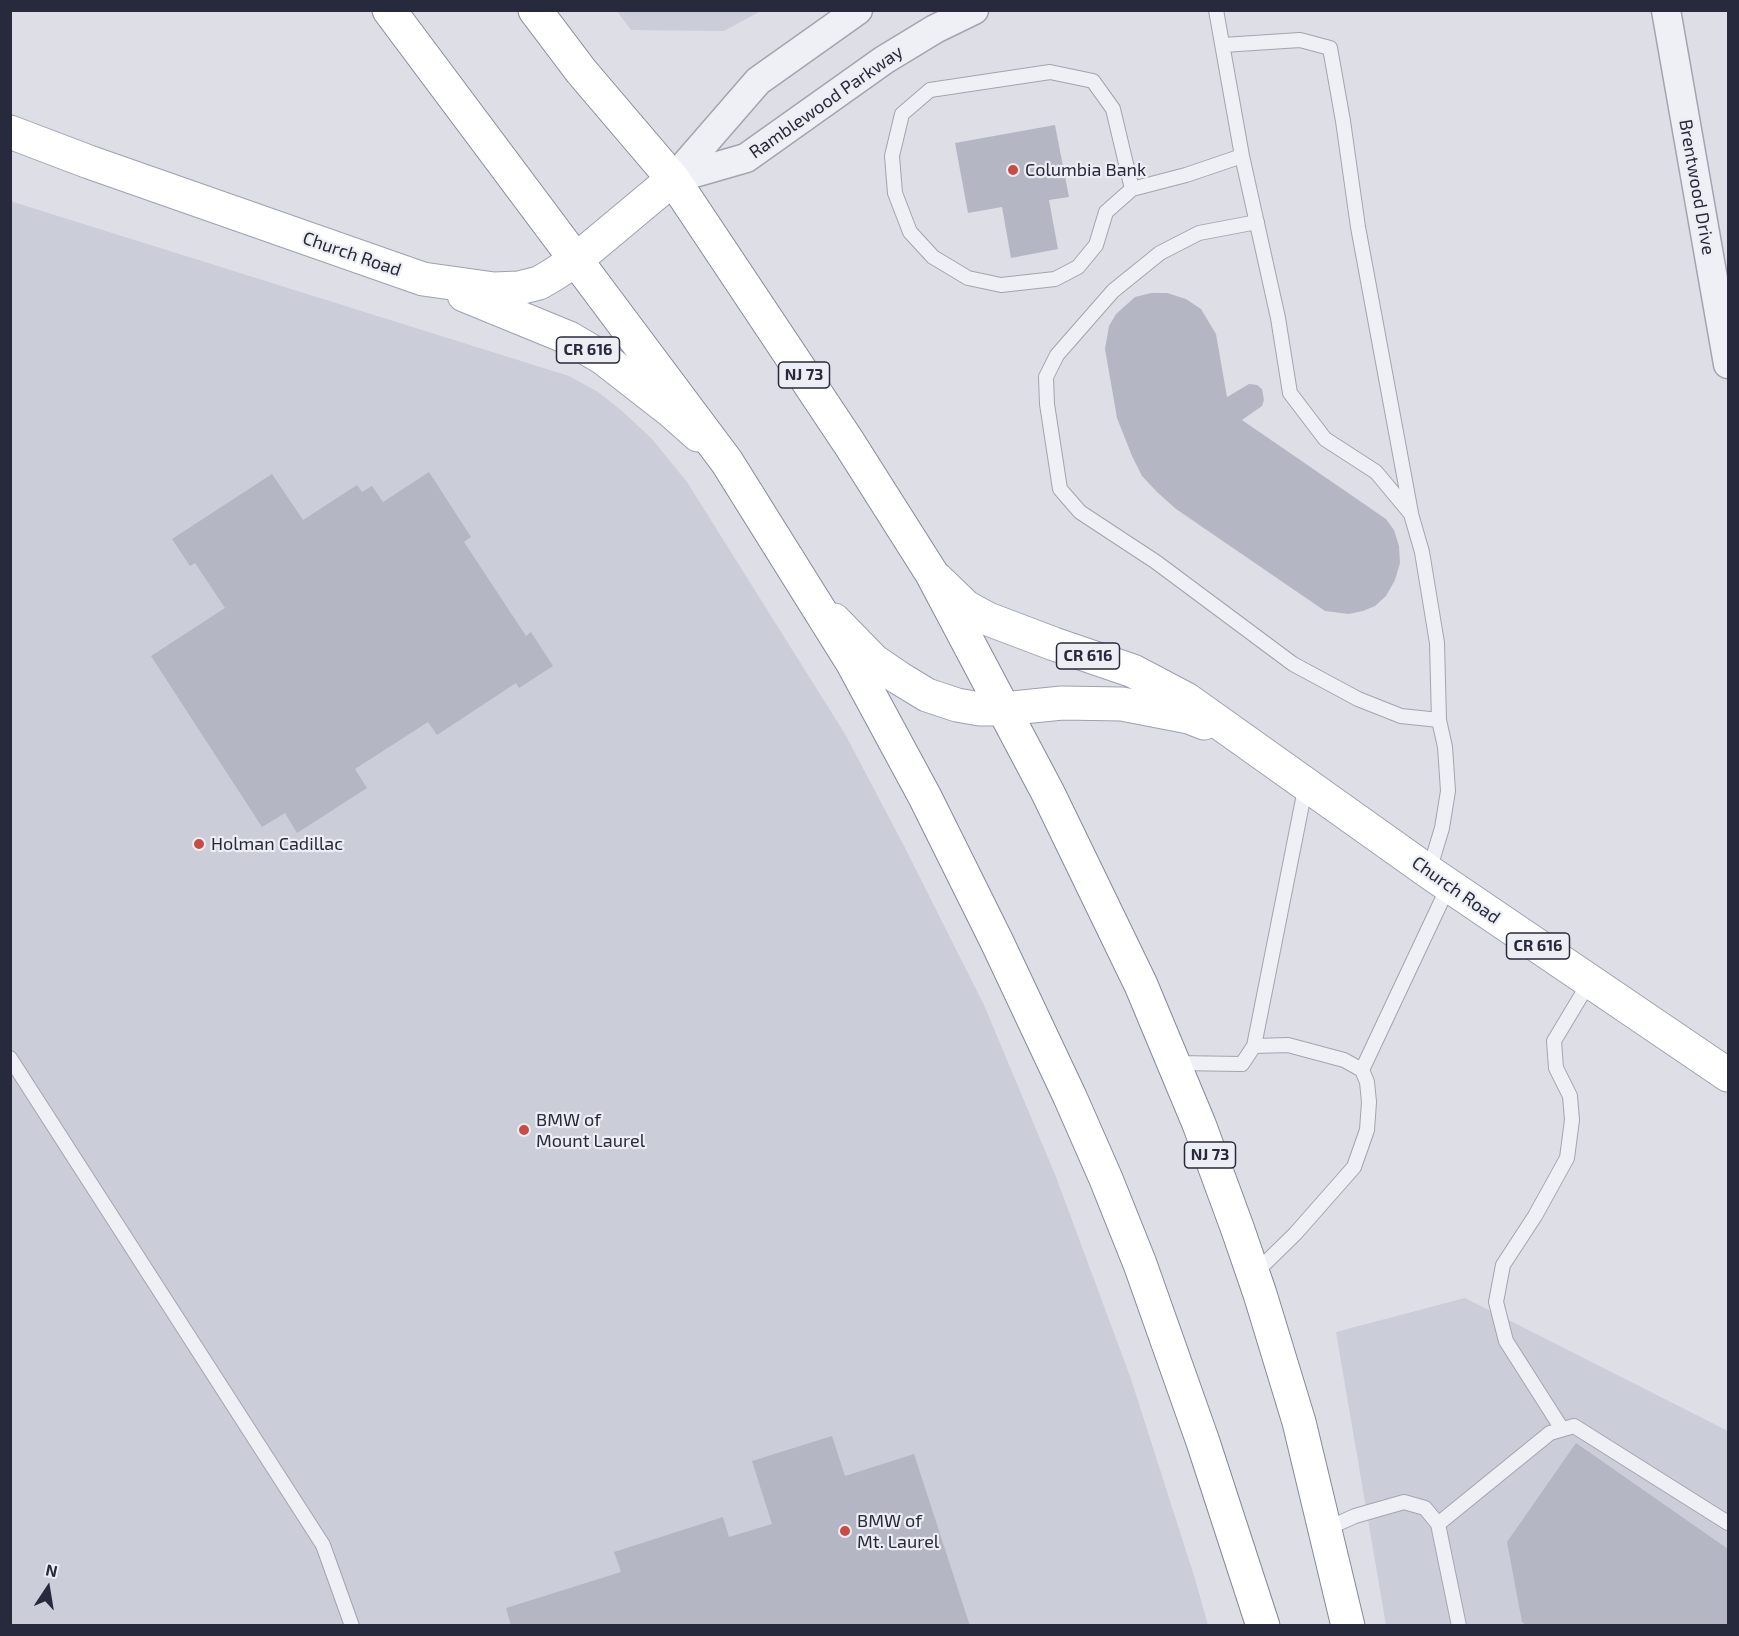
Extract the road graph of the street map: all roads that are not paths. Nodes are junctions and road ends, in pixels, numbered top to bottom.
1 (389, 10) edge
2 (535, 10) edge
3 (858, 10) edge
4 (974, 10) edge
5 (1216, 10) edge
6 (1666, 10) edge
7 (1223, 45) junction
8 (10, 132) edge
9 (1242, 156) junction
10 (673, 179) junction
11 (1132, 189) junction
12 (1257, 222) junction
13 (576, 260) junction
14 (423, 279) junction
15 (1728, 364) edge
16 (727, 462) junction
17 (1412, 514) junction
18 (932, 574) junction
19 (815, 599) junction
20 (1003, 709) junction
21 (1439, 720) junction
22 (1246, 740) junction
23 (1306, 784) junction
24 (1439, 879) junction
25 (1590, 981) junction
26 (1254, 1046) junction
27 (10, 1058) edge
28 (1173, 1062) junction
29 (1362, 1070) junction
30 (1728, 1076) edge
31 (1252, 1275) junction
32 (1562, 1430) junction
33 (1728, 1523) edge
34 (1438, 1524) junction
35 (1326, 1529) junction
36 (352, 1626) edge
37 (1263, 1626) edge
38 (1348, 1626) edge
39 (1459, 1626) edge

1 - 13 main road
2 - 10 main road, NJ 73
3 - 10 street
4 - 10 street, Ramblewood Parkway
5 - 7 lane
6 - 15 street, Brentwood Drive
7 - 9 lane
7 - 17 lane
8 - 14 main road, Church Road / CR 616
9 - 11 lane
9 - 12 lane
10 - 13 main road, Church Road / CR 616
10 - 18 main road, NJ 73
11 - 11 lane
12 - 17 lane
12 - 21 lane
13 - 14 main road, Church Road / CR 616
13 - 16 main road
14 - 16 main road, CR 616
16 - 19 main road
17 - 21 lane
18 - 20 main road, NJ 73
18 - 22 main road, Church Road / CR 616
19 - 20 main road, Church Road / CR 616
19 - 37 main road
20 - 22 main road, Church Road / CR 616
20 - 28 main road, NJ 73
21 - 24 lane
22 - 23 main road, Church Road / CR 616
23 - 24 main road, Church Road / CR 616
23 - 26 lane
24 - 25 main road, Church Road / CR 616
24 - 29 lane
25 - 30 main road, Church Road / CR 616
25 - 32 lane
26 - 28 lane
26 - 29 lane
27 - 36 lane
28 - 31 main road, NJ 73
29 - 31 lane
31 - 35 main road, NJ 73
32 - 33 lane
32 - 34 lane
34 - 35 lane
34 - 39 lane
35 - 38 main road, NJ 73

